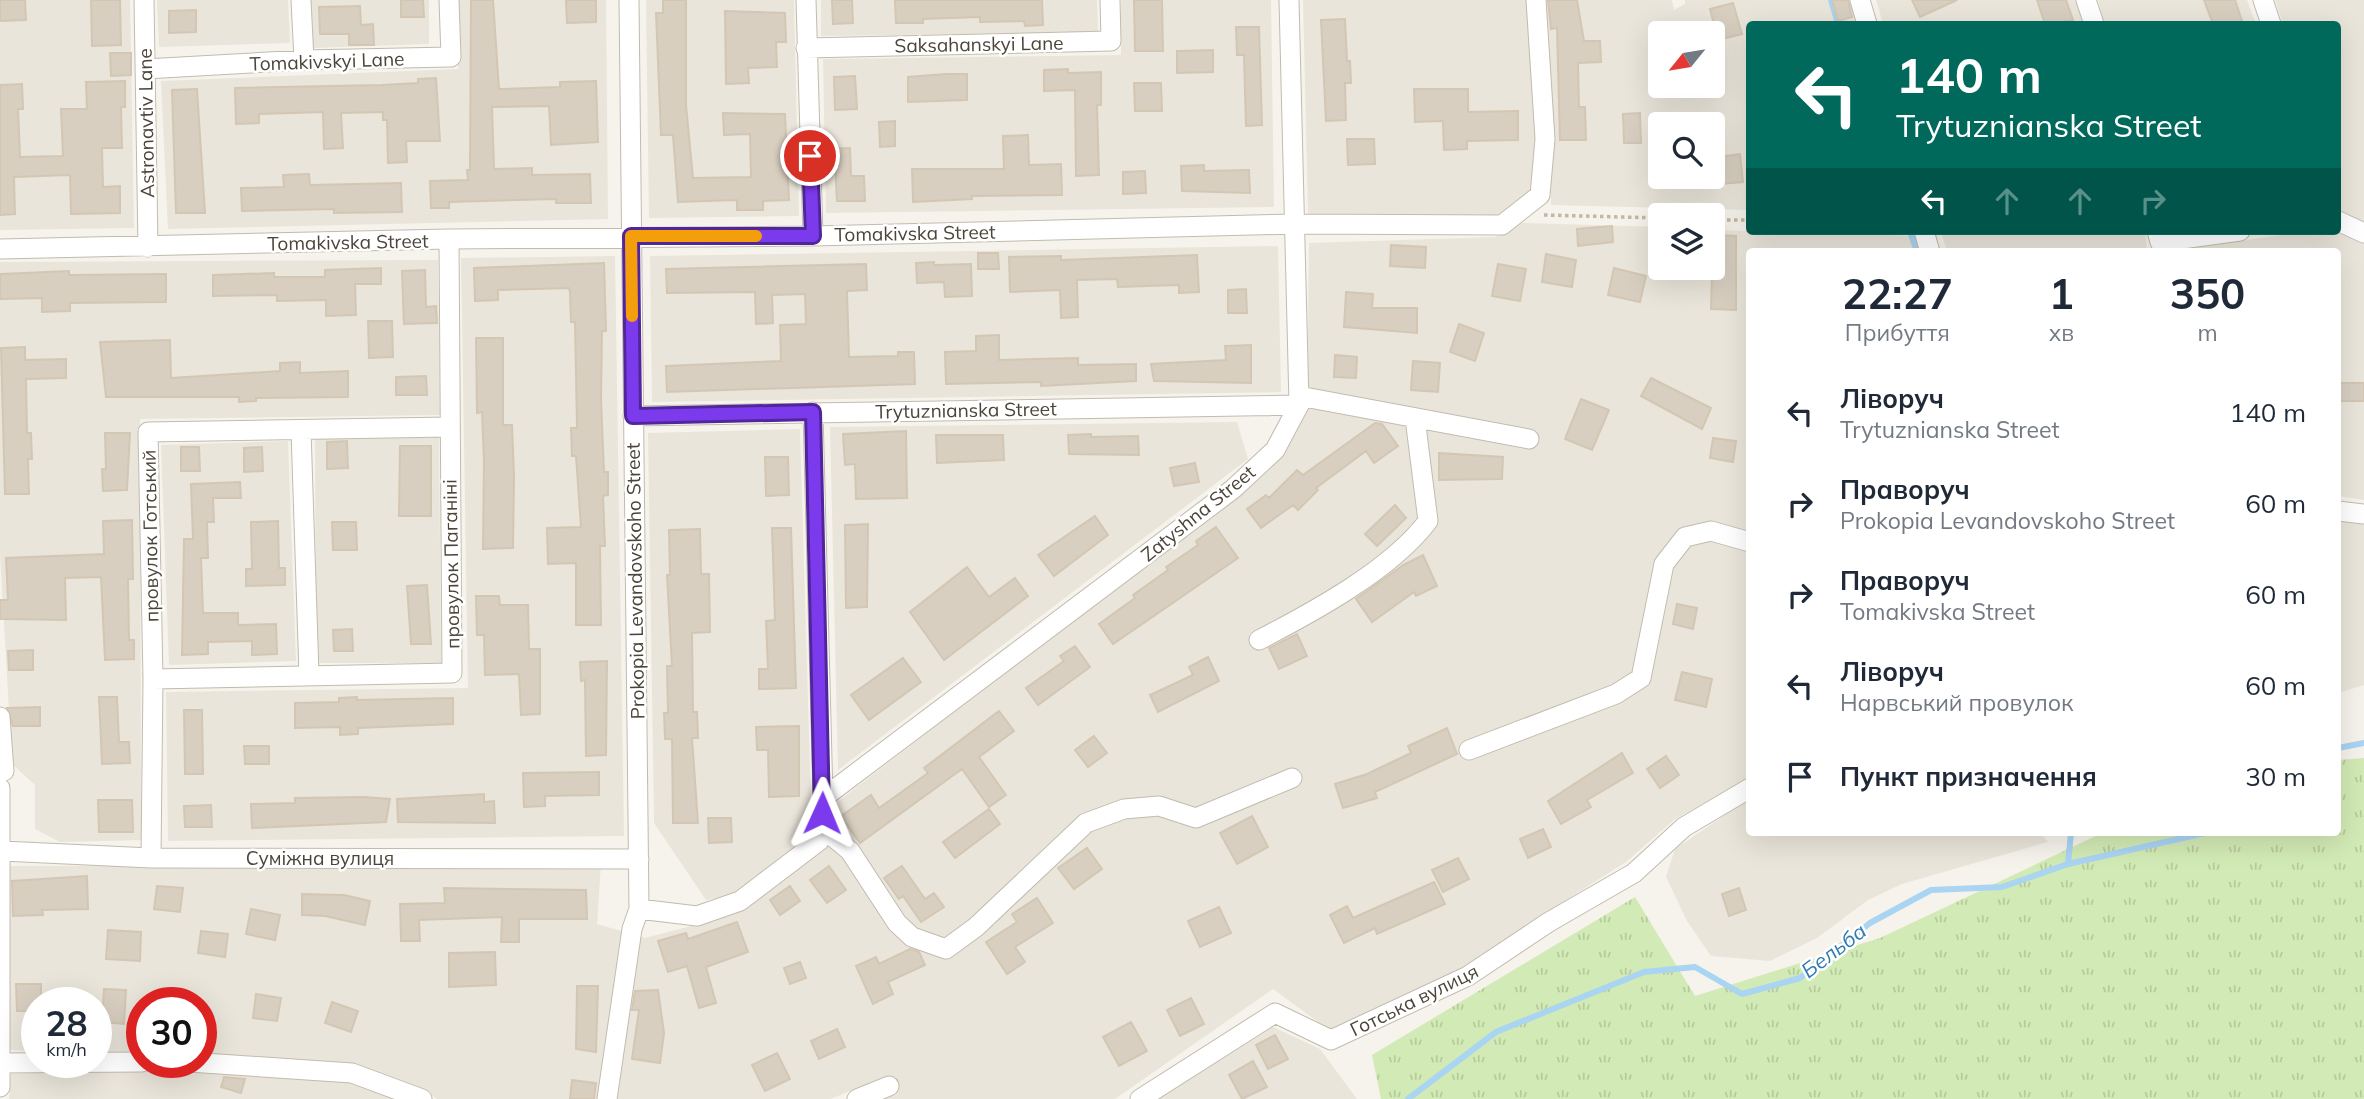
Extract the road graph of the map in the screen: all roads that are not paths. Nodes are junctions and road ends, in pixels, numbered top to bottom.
1 (144, 0) edge
2 (301, 0) edge
3 (449, 0) edge
4 (629, 0) edge
5 (806, 0) edge
6 (1110, 0) edge
7 (1289, 0) edge
8 (1536, 0) edge
9 (1860, 0) edge
10 (2086, 0) edge
11 (2263, 0) edge
12 (1866, 21) edge
13 (2093, 21) edge
14 (2270, 21) edge
15 (806, 48) junction
16 (304, 60) junction
17 (145, 69) junction
18 (2341, 222) edge
19 (1295, 224) junction
20 (2364, 233) edge
21 (2158, 235) edge
22 (2211, 235) edge
23 (631, 236) junction
24 (813, 236) junction
25 (449, 239) junction
26 (148, 247) junction
27 (0, 249) edge
28 (1299, 401) junction
29 (813, 412) junction
30 (633, 416) junction
31 (1415, 418) junction
32 (449, 427) junction
33 (301, 430) junction
34 (1530, 439) dead end
35 (2341, 511) edge
36 (2364, 514) edge
37 (1746, 541) edge
38 (1259, 640) dead end
39 (309, 675) junction
40 (153, 679) junction
41 (0, 717) edge
42 (1469, 750) dead end
43 (1, 776) edge
44 (1292, 778) dead end
45 (1746, 790) edge
46 (823, 799) junction
47 (821, 827) junction
48 (2, 851) junction
49 (151, 858) junction
50 (639, 859) junction
51 (639, 909) junction
52 (126, 1062) edge
53 (1, 1063) edge
54 (217, 1064) edge
55 (889, 1086) dead end
56 (0, 1087) edge
57 (422, 1099) edge
58 (607, 1099) edge
59 (857, 1099) edge
60 (1140, 1099) edge

1 - 17 street, Astronavtiv Lane
2 - 16 street
3 - 16 street, Tomakivskyi Lane
4 - 23 street, Prokopia Levandovskoho Street
5 - 15 street
6 - 15 street, Saksahanskyi Lane
7 - 19 street, Zatyshna Street
8 - 19 street, Tomakivska Street
9 - 12 street
10 - 13 street
11 - 14 street
15 - 24 street
16 - 17 street, Tomakivskyi Lane
17 - 26 street, Astronavtiv Lane
18 - 20 street
19 - 24 street, Tomakivska Street
19 - 28 street, Zatyshna Street
21 - 22 street
23 - 24 street, Tomakivska Street
23 - 25 street, Tomakivska Street
23 - 30 street, Prokopia Levandovskoho Street
25 - 26 street, Tomakivska Street
25 - 32 street, провулок Паганіні
26 - 27 street, Tomakivska Street
28 - 29 street, Trytuznianska Street
28 - 31 street, Trytuznianska Street
28 - 46 street, Zatyshna Street
29 - 30 street, Trytuznianska Street
29 - 46 street
30 - 50 street, Prokopia Levandovskoho Street
31 - 34 street, Trytuznianska Street
31 - 38 street
32 - 33 street, провулок Готський
32 - 39 street, провулок Паганіні
33 - 39 street
33 - 40 street, провулок Готський
35 - 36 street
37 - 42 street
39 - 40 street, провулок Паганіні
40 - 49 street, провулок Готський
41 - 43 street
43 - 48 street
44 - 47 street
45 - 60 street, Готська вулиця
46 - 47 street
47 - 51 street
48 - 49 street, Суміжна вулиця
48 - 53 street
49 - 50 street, Суміжна вулиця
50 - 51 street, Prokopia Levandovskoho Street
51 - 58 street, Prokopia Levandovskoho Street
52 - 53 street
53 - 56 street
54 - 57 street
55 - 59 street

